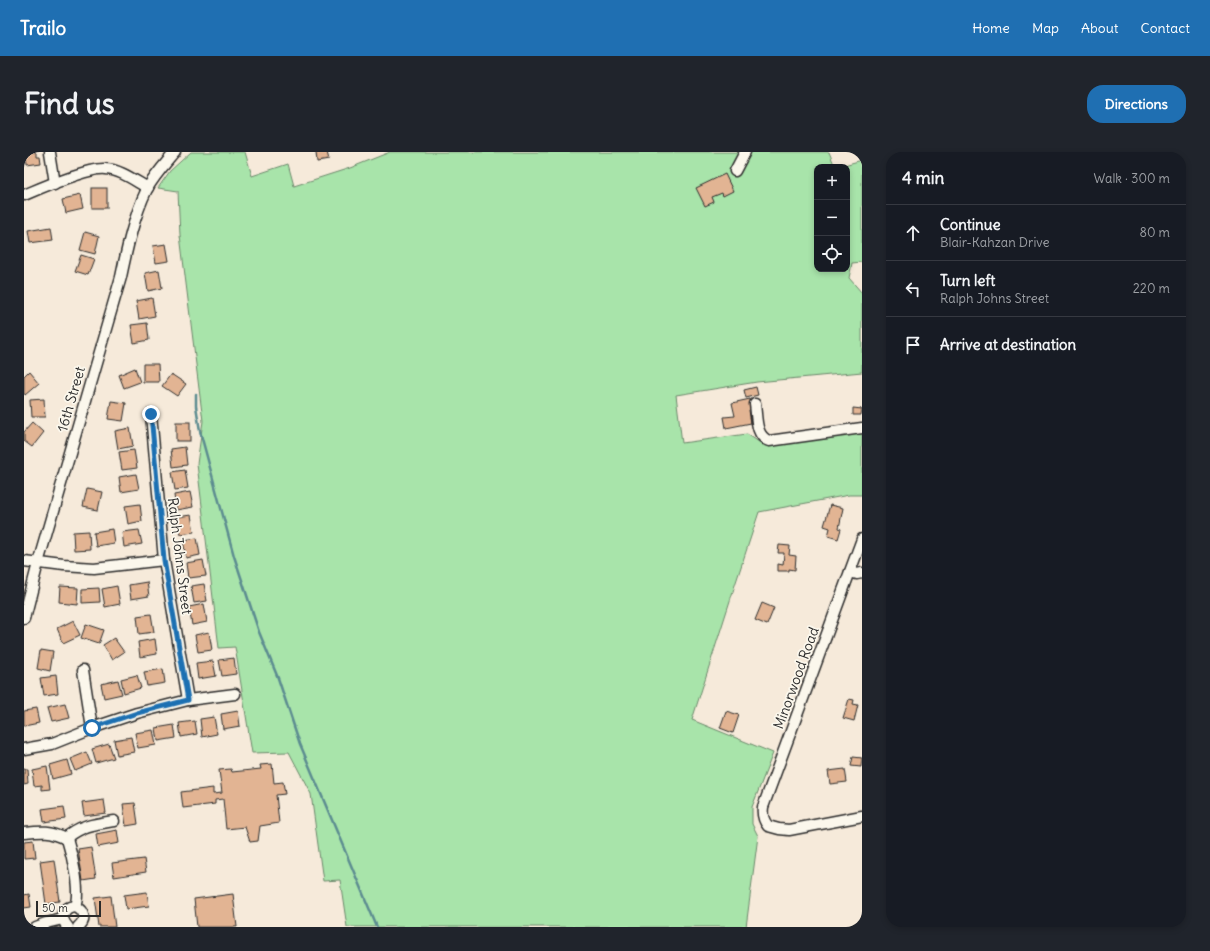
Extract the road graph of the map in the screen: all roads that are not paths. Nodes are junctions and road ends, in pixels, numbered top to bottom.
1 (50, 152) edge
2 (175, 152) edge
3 (745, 152) edge
4 (736, 171) dead end
5 (55, 183) junction
6 (148, 188) junction
7 (24, 195) edge
8 (755, 404) dead end
9 (151, 414) dead end
10 (862, 428) edge
11 (862, 539) edge
12 (164, 560) junction
13 (24, 561) edge
14 (38, 563) junction
15 (850, 572) junction
16 (862, 573) edge
17 (24, 618) edge
18 (83, 670) dead end
19 (235, 694) dead end
20 (188, 700) junction
21 (92, 728) junction
22 (24, 749) edge
23 (862, 816) edge
24 (114, 821) dead end
25 (24, 833) edge
26 (66, 838) junction
27 (75, 906) junction
28 (66, 923) edge
29 (35, 927) edge
30 (78, 927) edge

1 - 5 street
2 - 6 street, 16th Street
3 - 4 street
5 - 6 street
5 - 7 street
6 - 14 street, 16th Street
8 - 10 street
9 - 12 street, Ralph Johns Street
11 - 15 street, Minorwood Road
12 - 14 street
12 - 20 street, Ralph Johns Street
13 - 14 street
14 - 17 street, 16th Street
15 - 16 street
15 - 23 street, Minorwood Road
18 - 21 street
19 - 20 street
20 - 21 street
21 - 22 street
24 - 26 street
25 - 26 street
26 - 27 street
27 - 28 street
27 - 30 street
28 - 29 street

